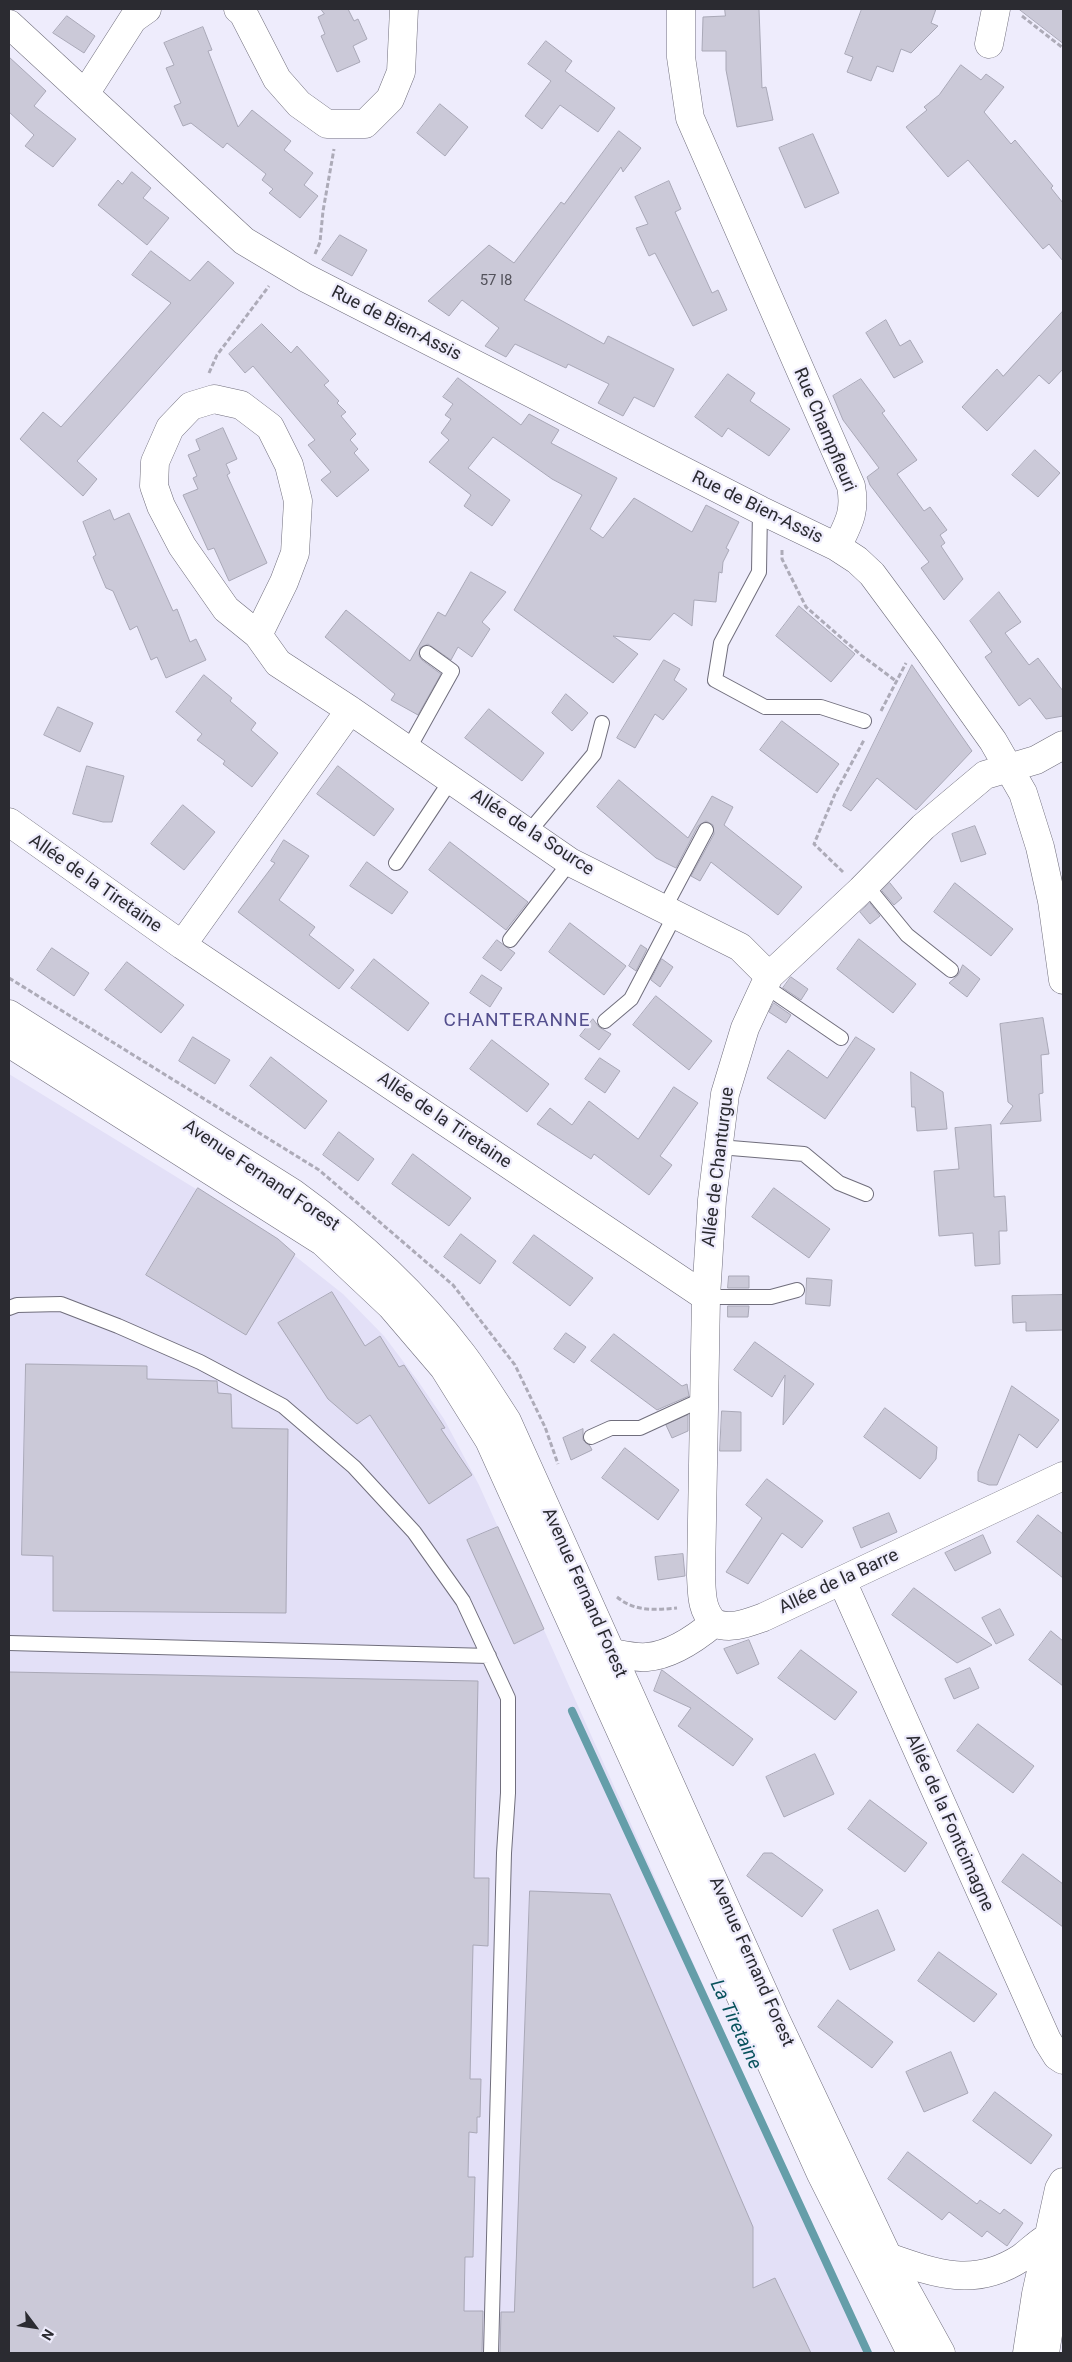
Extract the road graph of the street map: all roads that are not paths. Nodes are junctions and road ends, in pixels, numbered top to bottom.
1 (148, 9) edge
2 (238, 9) edge
3 (404, 9) edge
4 (681, 9) edge
5 (1008, 12) edge
6 (9, 24) edge
7 (989, 44) dead end
8 (85, 94) junction
9 (771, 516) junction
10 (837, 547) junction
11 (258, 635) junction
12 (427, 653) dead end
13 (350, 710) junction
14 (864, 721) dead end
15 (602, 723) dead end
16 (1063, 745) edge
17 (408, 750) junction
18 (1010, 768) junction
19 (451, 780) junction
20 (9, 822) edge
21 (706, 830) dead end
22 (528, 833) junction
23 (396, 862) dead end
24 (570, 862) junction
25 (864, 888) junction
26 (1058, 909) edge
27 (669, 912) junction
28 (510, 940) dead end
29 (182, 945) junction
30 (951, 970) dead end
31 (1063, 980) edge
32 (767, 981) junction
33 (9, 1014) edge
34 (605, 1021) dead end
35 (840, 1038) dead end
36 (9, 1043) edge
37 (719, 1147) junction
38 (866, 1194) dead end
39 (797, 1290) dead end
40 (706, 1297) junction
41 (9, 1308) edge
42 (703, 1399) junction
43 (591, 1437) dead end
44 (1063, 1476) edge
45 (842, 1581) junction
46 (714, 1623) junction
47 (9, 1643) edge
48 (612, 1653) junction
49 (489, 1656) junction
50 (1063, 2060) edge
51 (1063, 2182) edge
52 (1058, 2241) edge
53 (888, 2257) junction
54 (492, 2353) edge
55 (911, 2353) edge
56 (941, 2353) edge
57 (1027, 2353) edge
58 (1045, 2353) edge

1 - 8 street
2 - 3 street
4 - 10 street, Rue Champfleuri
5 - 7 street
6 - 8 street, Rue de Bien-Assis
8 - 9 street, Rue de Bien-Assis
9 - 10 street, Rue de Bien-Assis
9 - 14 lane
10 - 18 street
11 - 11 street, Allée de la Source
11 - 13 street, Allée de la Source
12 - 17 lane
13 - 17 street, Allée de la Source
13 - 29 street
15 - 22 lane
16 - 18 street, Allée de Chanturgue
17 - 19 street, Allée de la Source
18 - 25 street, Allée de Chanturgue
18 - 26 street
19 - 22 street, Allée de la Source
19 - 23 lane
20 - 29 street, Allée de la Tiretaine
21 - 27 lane
22 - 24 street, Allée de la Source
24 - 27 street, Allée de la Source
24 - 28 lane
25 - 30 lane
25 - 32 street, Allée de Chanturgue
26 - 31 street
27 - 32 street, Allée de la Source
27 - 34 lane
29 - 40 street, Allée de la Tiretaine
32 - 35 lane
32 - 37 street, Allée de Chanturgue
33 - 48 street, Avenue Fernand Forest
36 - 55 street, Avenue Fernand Forest
37 - 38 lane
37 - 40 street, Allée de Chanturgue
39 - 40 lane
40 - 42 street, Allée de Chanturgue
41 - 49 lane
42 - 43 lane
42 - 46 street, Allée de Chanturgue
44 - 45 street, Allée de la Barre
45 - 46 street, Allée de la Barre
45 - 50 street, Allée de la Fontcimagne
46 - 48 street
47 - 49 lane
48 - 53 street, Avenue Fernand Forest
49 - 54 lane
51 - 52 street
52 - 53 street
52 - 57 street
52 - 58 street
53 - 56 street, Avenue Fernand Forest

